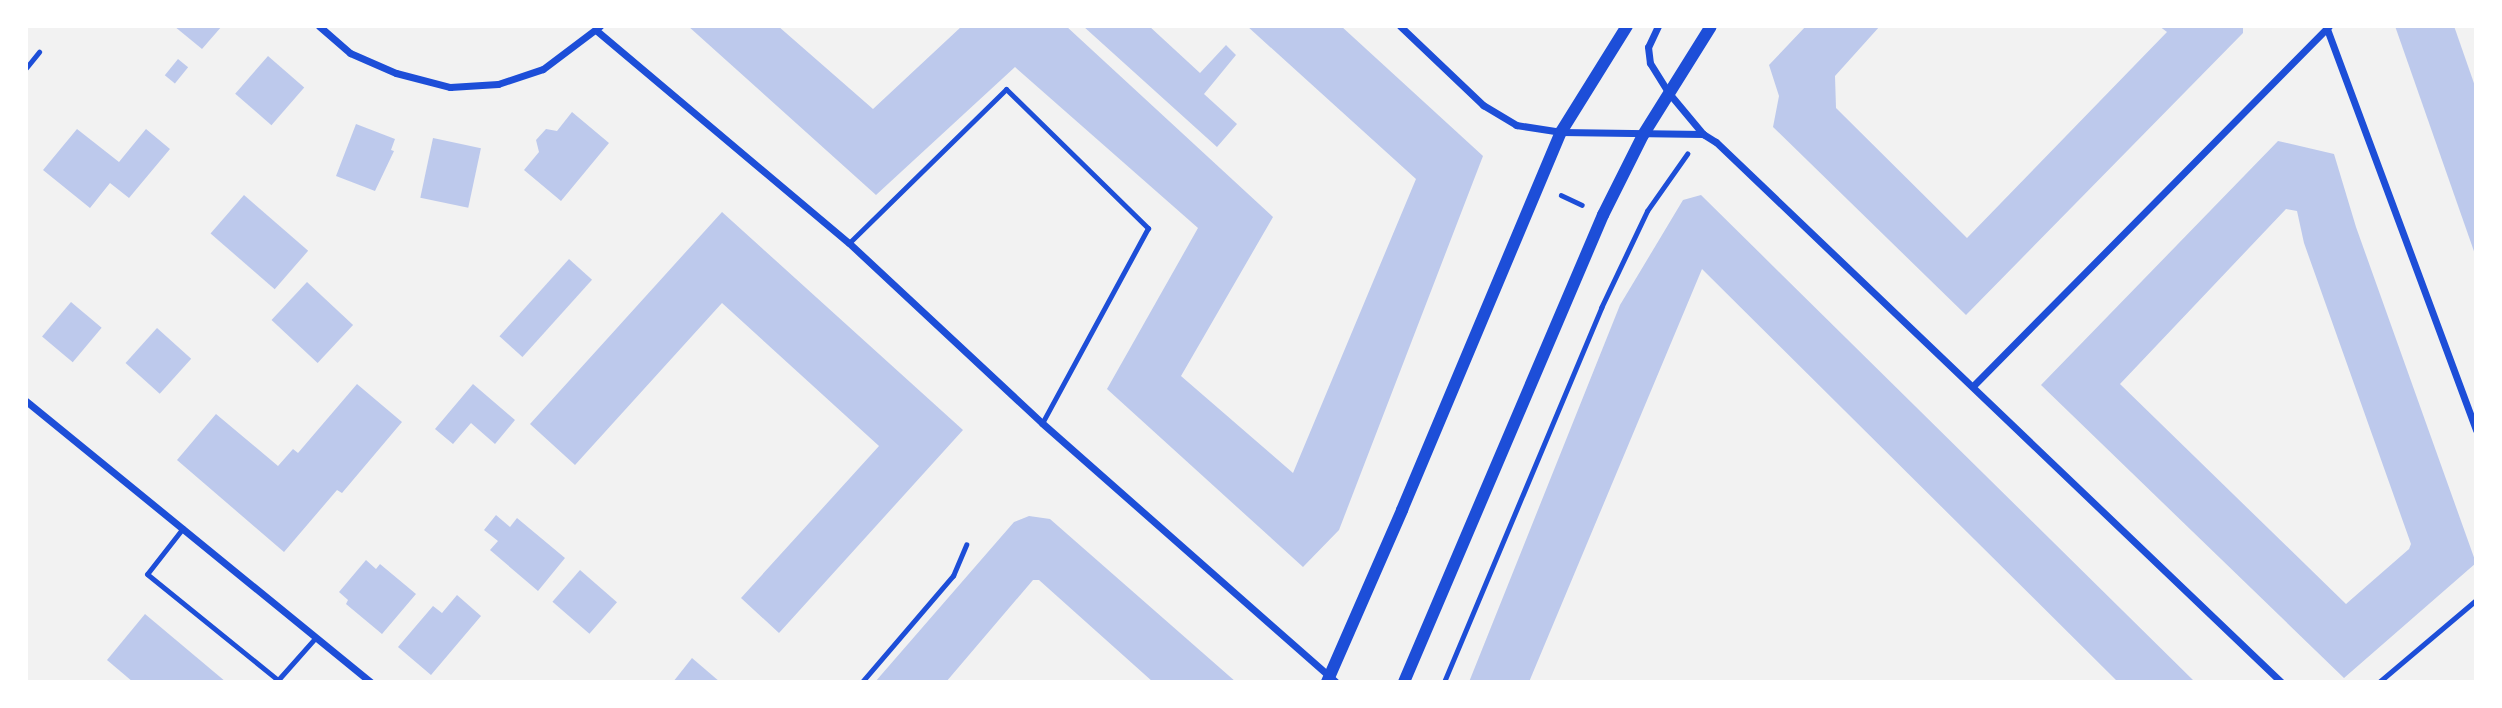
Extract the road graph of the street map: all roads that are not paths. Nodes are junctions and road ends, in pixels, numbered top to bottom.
1 (319, 26) edge
2 (1400, 26) edge
3 (1627, 26) edge
4 (1658, 26) edge
5 (1711, 26) edge
6 (2327, 27) edge
7 (598, 29) edge
8 (39, 52) dead end
9 (26, 68) edge
10 (1668, 92) junction
11 (1561, 132) junction
12 (1703, 134) junction
13 (1643, 135) junction
14 (849, 243) junction
15 (1973, 386) junction
16 (26, 401) edge
17 (1042, 423) junction
18 (2476, 430) edge
19 (183, 528) junction
20 (2476, 600) edge
21 (316, 637) junction
22 (1331, 680) edge
23 (278, 681) edge
24 (371, 682) edge
25 (1404, 682) edge
26 (2281, 682) edge
27 (2379, 682) edge

1 - 7 street
2 - 11 street
3 - 11 street
4 - 10 street
5 - 10 street
6 - 15 street
6 - 18 street
7 - 14 street
8 - 9 lane
10 - 12 street
10 - 13 street
11 - 13 street
11 - 22 street
12 - 13 street
12 - 15 street
13 - 25 street
14 - 17 street
14 - 17 lane
15 - 26 street
16 - 19 street
17 - 22 street
19 - 21 street
19 - 23 lane
20 - 27 lane
21 - 23 lane
21 - 24 street

